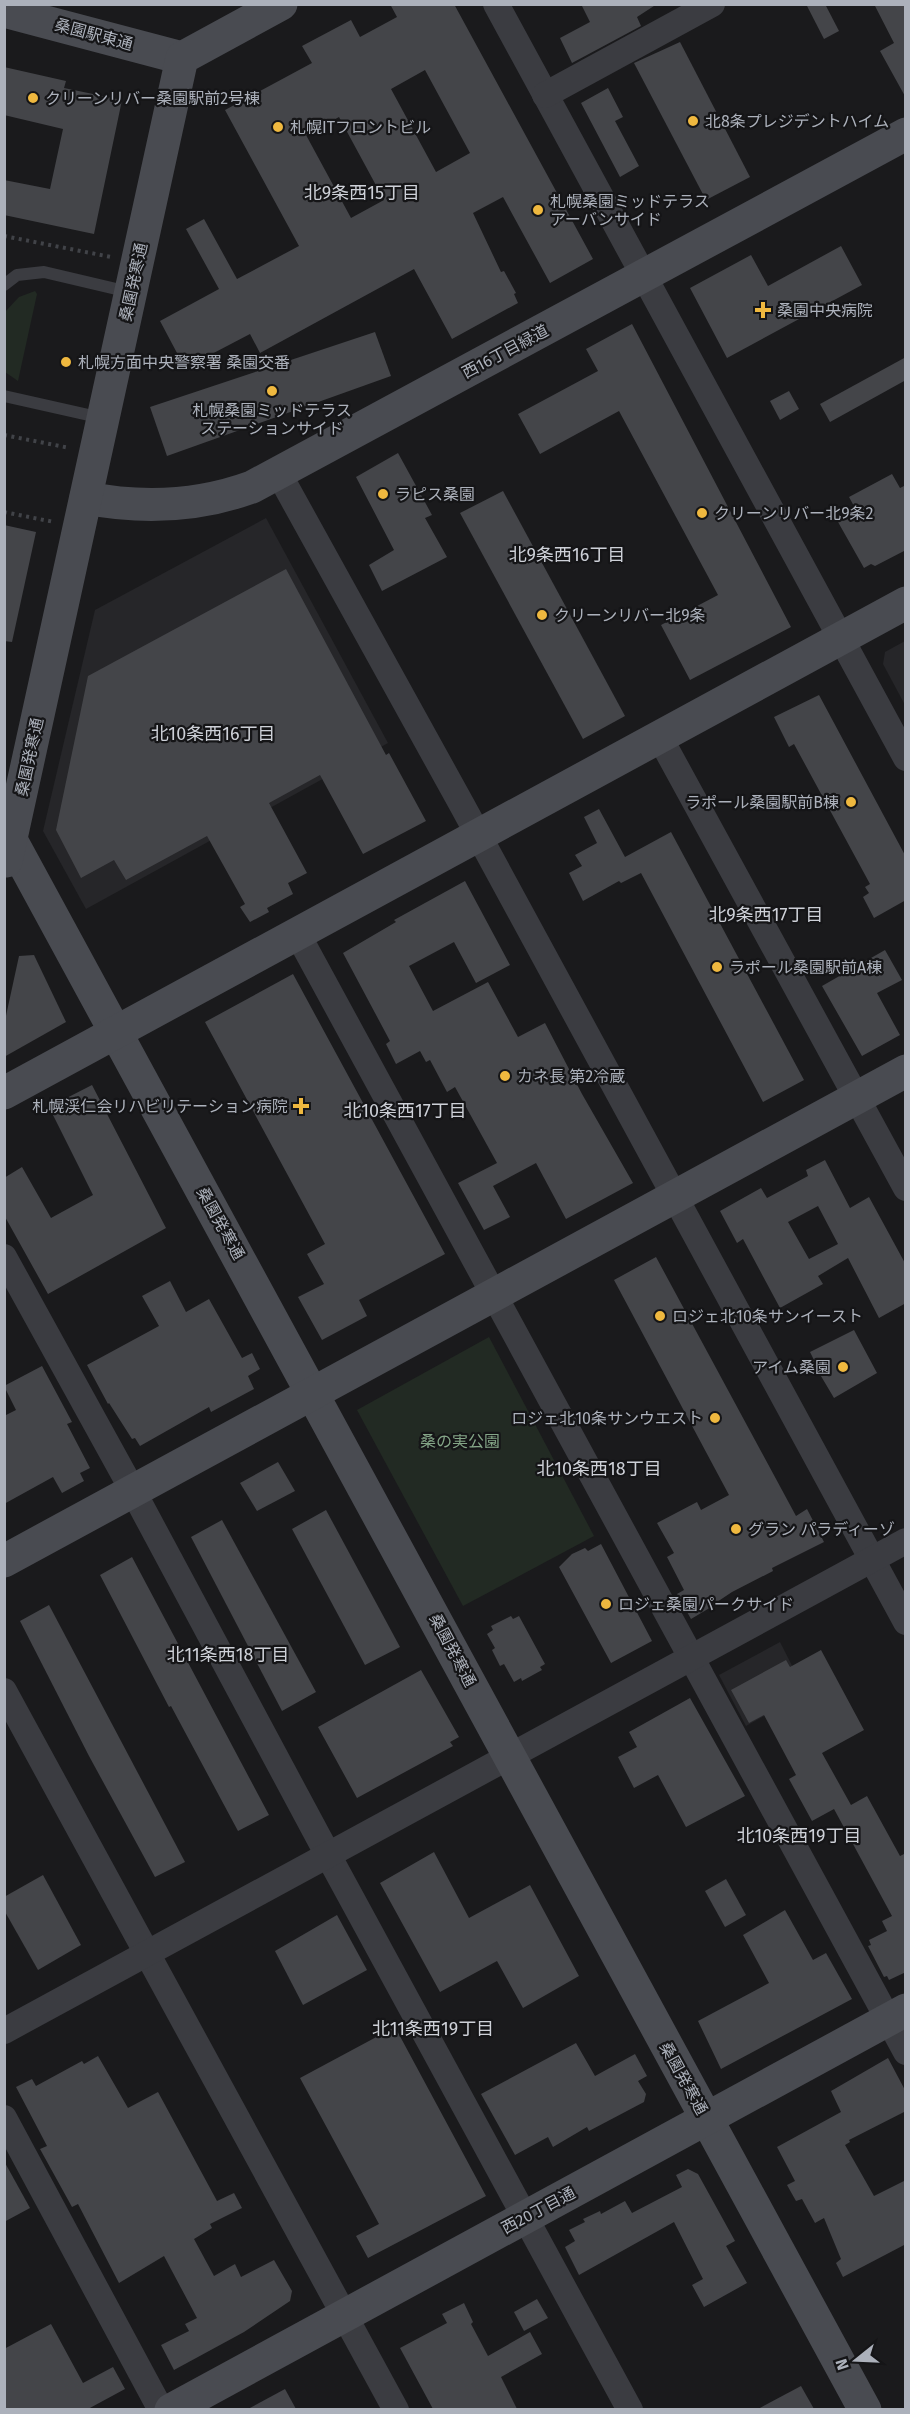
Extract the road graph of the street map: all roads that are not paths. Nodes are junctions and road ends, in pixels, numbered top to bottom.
1 (281, 4) edge
2 (496, 4) edge
3 (712, 4) edge
4 (4, 10) edge
5 (183, 58) junction
6 (545, 95) junction
7 (906, 134) edge
8 (644, 276) junction
9 (4, 285) edge
10 (131, 292) junction
11 (4, 396) edge
12 (103, 418) junction
13 (279, 474) junction
14 (86, 498) junction
15 (906, 603) edge
16 (840, 638) junction
17 (659, 736) junction
18 (906, 758) edge
19 (478, 835) junction
20 (7, 847) edge
21 (297, 933) junction
22 (116, 1031) junction
23 (906, 1071) edge
24 (4, 1093) edge
25 (856, 1098) junction
26 (906, 1188) edge
27 (675, 1197) junction
28 (4, 1257) edge
29 (495, 1295) junction
30 (313, 1394) junction
31 (134, 1491) junction
32 (906, 1540) edge
33 (872, 1559) junction
34 (4, 1561) edge
35 (906, 1622) edge
36 (691, 1658) junction
37 (4, 1691) edge
38 (510, 1756) junction
39 (328, 1854) junction
40 (148, 1954) junction
41 (897, 2015) edge
42 (4, 2031) edge
43 (906, 2052) edge
44 (4, 2118) edge
45 (706, 2119) junction
46 (525, 2217) junction
47 (344, 2315) junction
48 (161, 2409) edge
49 (171, 2409) edge
50 (396, 2409) edge
51 (630, 2409) edge
52 (865, 2409) edge

1 - 5 street
2 - 6 street
3 - 6 street
4 - 5 street, 桑園駅東通
5 - 10 street, 桑園発寒通
6 - 8 street
7 - 8 street, 西16丁目緑道
8 - 13 street, 西16丁目緑道
8 - 16 street
9 - 10 lane
10 - 12 street, 桑園発寒通
11 - 12 lane
12 - 14 street, 桑園発寒通
13 - 14 street, 西16丁目緑道
13 - 19 street
14 - 20 street, 桑園発寒通
15 - 16 street
16 - 17 street
16 - 18 street
17 - 19 street
17 - 25 street
19 - 21 street
19 - 27 street
20 - 22 street, 桑園発寒通
21 - 22 street
21 - 29 street
22 - 24 street
22 - 30 street, 桑園発寒通
23 - 25 street
25 - 26 street
25 - 27 street
27 - 29 street
27 - 33 street
28 - 31 street
29 - 30 street
29 - 36 street
30 - 31 street
30 - 38 street, 桑園発寒通
31 - 34 street
31 - 39 street
32 - 33 street
33 - 35 street
33 - 36 street
36 - 38 street
36 - 41 street
37 - 40 street
38 - 39 street
38 - 45 street, 桑園発寒通
39 - 40 street
39 - 46 street
40 - 42 street
40 - 47 street
41 - 43 street
41 - 45 street, 西20丁目通
44 - 48 street
45 - 46 street, 西20丁目通
45 - 52 street, 桑園発寒通
46 - 47 street, 西20丁目通
46 - 51 street
47 - 49 street, 西20丁目通
47 - 50 street

